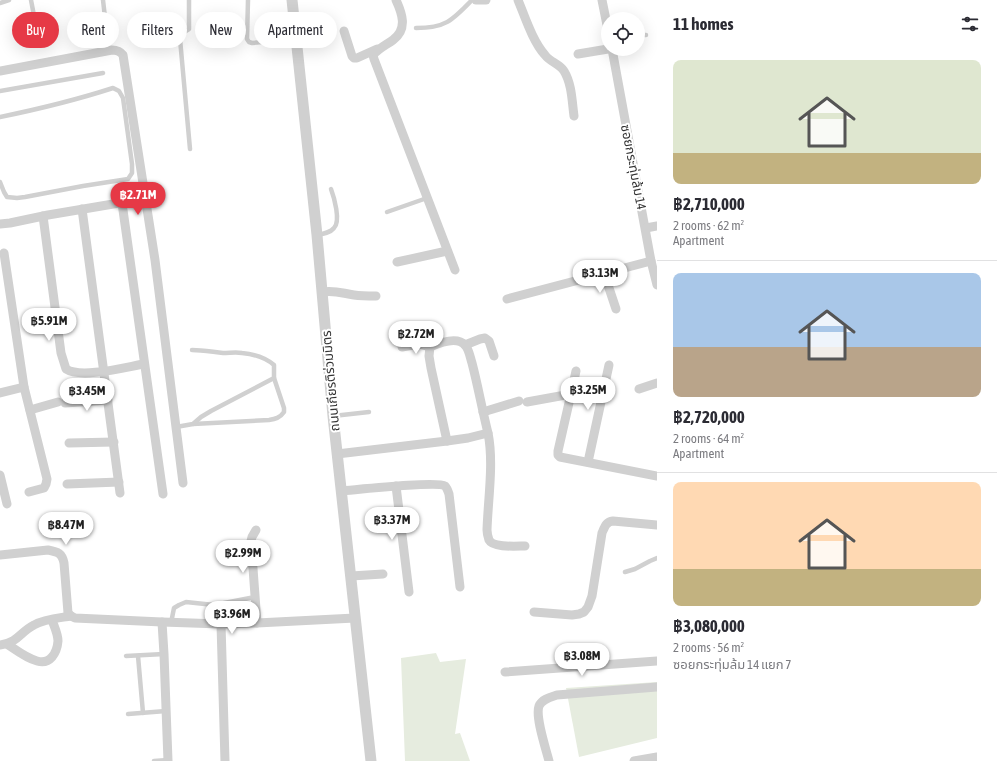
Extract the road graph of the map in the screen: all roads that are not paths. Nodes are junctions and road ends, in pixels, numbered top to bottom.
1 (9, 0) edge
2 (31, 0) edge
3 (103, 0) edge
4 (189, 0) edge
5 (248, 0) edge
6 (292, 0) edge
7 (396, 0) edge
8 (472, 0) edge
9 (476, 0) edge
10 (486, 0) edge
11 (518, 0) edge
12 (602, 0) edge
13 (0, 3) edge
14 (33, 12) edge
15 (104, 12) edge
16 (293, 12) edge
17 (604, 12) edge
18 (416, 28) dead end
19 (344, 31) dead end
20 (254, 43) edge
21 (382, 47) junction
22 (297, 48) edge
23 (601, 50) edge
24 (578, 54) dead end
25 (613, 56) edge
26 (0, 71) edge
27 (103, 73) dead end
28 (0, 91) edge
29 (574, 116) dead end
30 (0, 117) edge
31 (190, 149) dead end
32 (0, 182) edge
33 (331, 189) dead end
34 (427, 198) junction
35 (82, 209) junction
36 (387, 212) dead end
37 (43, 216) junction
38 (0, 224) edge
39 (657, 226) edge
40 (646, 228) junction
41 (317, 235) junction
42 (447, 250) junction
43 (4, 253) dead end
44 (651, 261) junction
45 (397, 262) dead end
46 (455, 270) dead end
47 (604, 273) junction
48 (657, 285) edge
49 (322, 292) junction
50 (376, 296) dead end
51 (507, 300) dead end
52 (616, 309) dead end
53 (465, 345) junction
54 (402, 347) dead end
55 (430, 347) junction
56 (192, 350) dead end
57 (494, 356) dead end
58 (144, 364) junction
59 (609, 365) dead end
60 (576, 370) dead end
61 (104, 371) junction
62 (274, 378) junction
63 (657, 383) edge
64 (24, 387) junction
65 (639, 389) dead end
66 (0, 393) edge
67 (572, 394) junction
68 (108, 400) junction
69 (30, 410) junction
70 (369, 412) dead end
71 (483, 412) junction
72 (333, 416) junction
73 (193, 424) junction
74 (176, 427) junction
75 (488, 433) junction
76 (447, 441) junction
77 (114, 442) junction
78 (69, 443) dead end
79 (337, 454) junction
80 (588, 462) junction
81 (0, 475) edge
82 (657, 476) edge
83 (119, 482) junction
84 (183, 483) dead end
85 (67, 484) dead end
86 (396, 486) junction
87 (341, 491) junction
88 (29, 492) dead end
89 (120, 493) dead end
90 (162, 494) dead end
91 (7, 504) dead end
92 (657, 525) edge
93 (256, 530) dead end
94 (525, 546) dead end
95 (0, 555) edge
96 (657, 558) edge
97 (625, 572) dead end
98 (383, 574) dead end
99 (351, 576) junction
100 (460, 587) dead end
101 (409, 592) dead end
102 (255, 597) junction
103 (534, 612) dead end
104 (71, 616) junction
105 (355, 618) junction
106 (52, 620) junction
107 (166, 622) junction
108 (257, 623) junction
109 (221, 624) junction
110 (4, 645) edge
111 (164, 654) junction
112 (126, 656) dead end
113 (138, 656) junction
114 (657, 661) edge
115 (504, 672) dead end
116 (657, 687) edge
117 (166, 711) junction
118 (142, 713) junction
119 (128, 714) dead end
120 (654, 758) edge
121 (154, 761) edge
122 (168, 761) edge
123 (225, 761) edge
124 (371, 761) edge
125 (549, 761) edge
126 (634, 761) edge

1 - 13 lane
2 - 14 lane
3 - 15 lane
4 - 31 lane
5 - 20 lane
6 - 16 street, ถนนเกียรติร่วมมิตร
7 - 21 street
8 - 18 lane
9 - 10 street
11 - 29 street
12 - 17 street
19 - 21 street
21 - 34 street
22 - 41 street, ถนนเกียรติร่วมมิตร
23 - 24 street
25 - 40 street, ซอยกระทุ่มล้ม 14
26 - 74 street
27 - 28 lane
30 - 32 lane
33 - 41 lane
34 - 36 lane
34 - 42 street
35 - 37 street
35 - 58 street
35 - 61 street
37 - 38 street
37 - 61 street
39 - 40 street
40 - 44 street, ซอยกระทุ่มล้ม 14
41 - 49 street, ถนนเกียรติร่วมมิตร
42 - 45 street
42 - 46 street
43 - 64 street
44 - 47 street
44 - 48 street, ซอยกระทุ่มล้ม 14
47 - 51 street
47 - 52 street
49 - 50 street
49 - 72 street, ถนนเกียรติร่วมมิตร
53 - 55 street
53 - 57 street
53 - 71 street
54 - 55 street
55 - 76 street
56 - 62 lane
58 - 61 street
58 - 90 street
59 - 80 street
60 - 67 street
61 - 68 street
62 - 73 lane
62 - 73 lane
63 - 65 street
64 - 66 street
64 - 69 street
67 - 71 street
67 - 80 street
68 - 69 street
68 - 77 street
69 - 88 street
70 - 72 lane
71 - 75 street
72 - 79 street, ถนนเกียรติร่วมมิตร
73 - 74 lane
74 - 84 street
75 - 76 street
75 - 94 street
76 - 79 street
77 - 78 street
77 - 83 street
79 - 87 street, ถนนเกียรติร่วมมิตร
80 - 82 street
81 - 91 street
83 - 85 street
83 - 89 street
86 - 87 street
86 - 100 street
86 - 101 street
87 - 99 street, ถนนเกียรติร่วมมิตร
92 - 103 street
93 - 102 street
95 - 104 street
96 - 97 lane
98 - 99 street
99 - 105 street, ถนนเกียรติร่วมมิตร
102 - 107 lane
102 - 108 street
104 - 106 street
104 - 107 street
105 - 108 street
105 - 124 street, ถนนเกียรติร่วมมิตร
106 - 110 street
106 - 110 street
107 - 109 street
107 - 111 street
108 - 109 street
109 - 123 street
111 - 113 lane
111 - 117 street
112 - 113 lane
113 - 118 lane
114 - 115 street
116 - 125 street
117 - 118 lane
117 - 122 street
118 - 119 lane
120 - 126 street
121 - 122 lane

